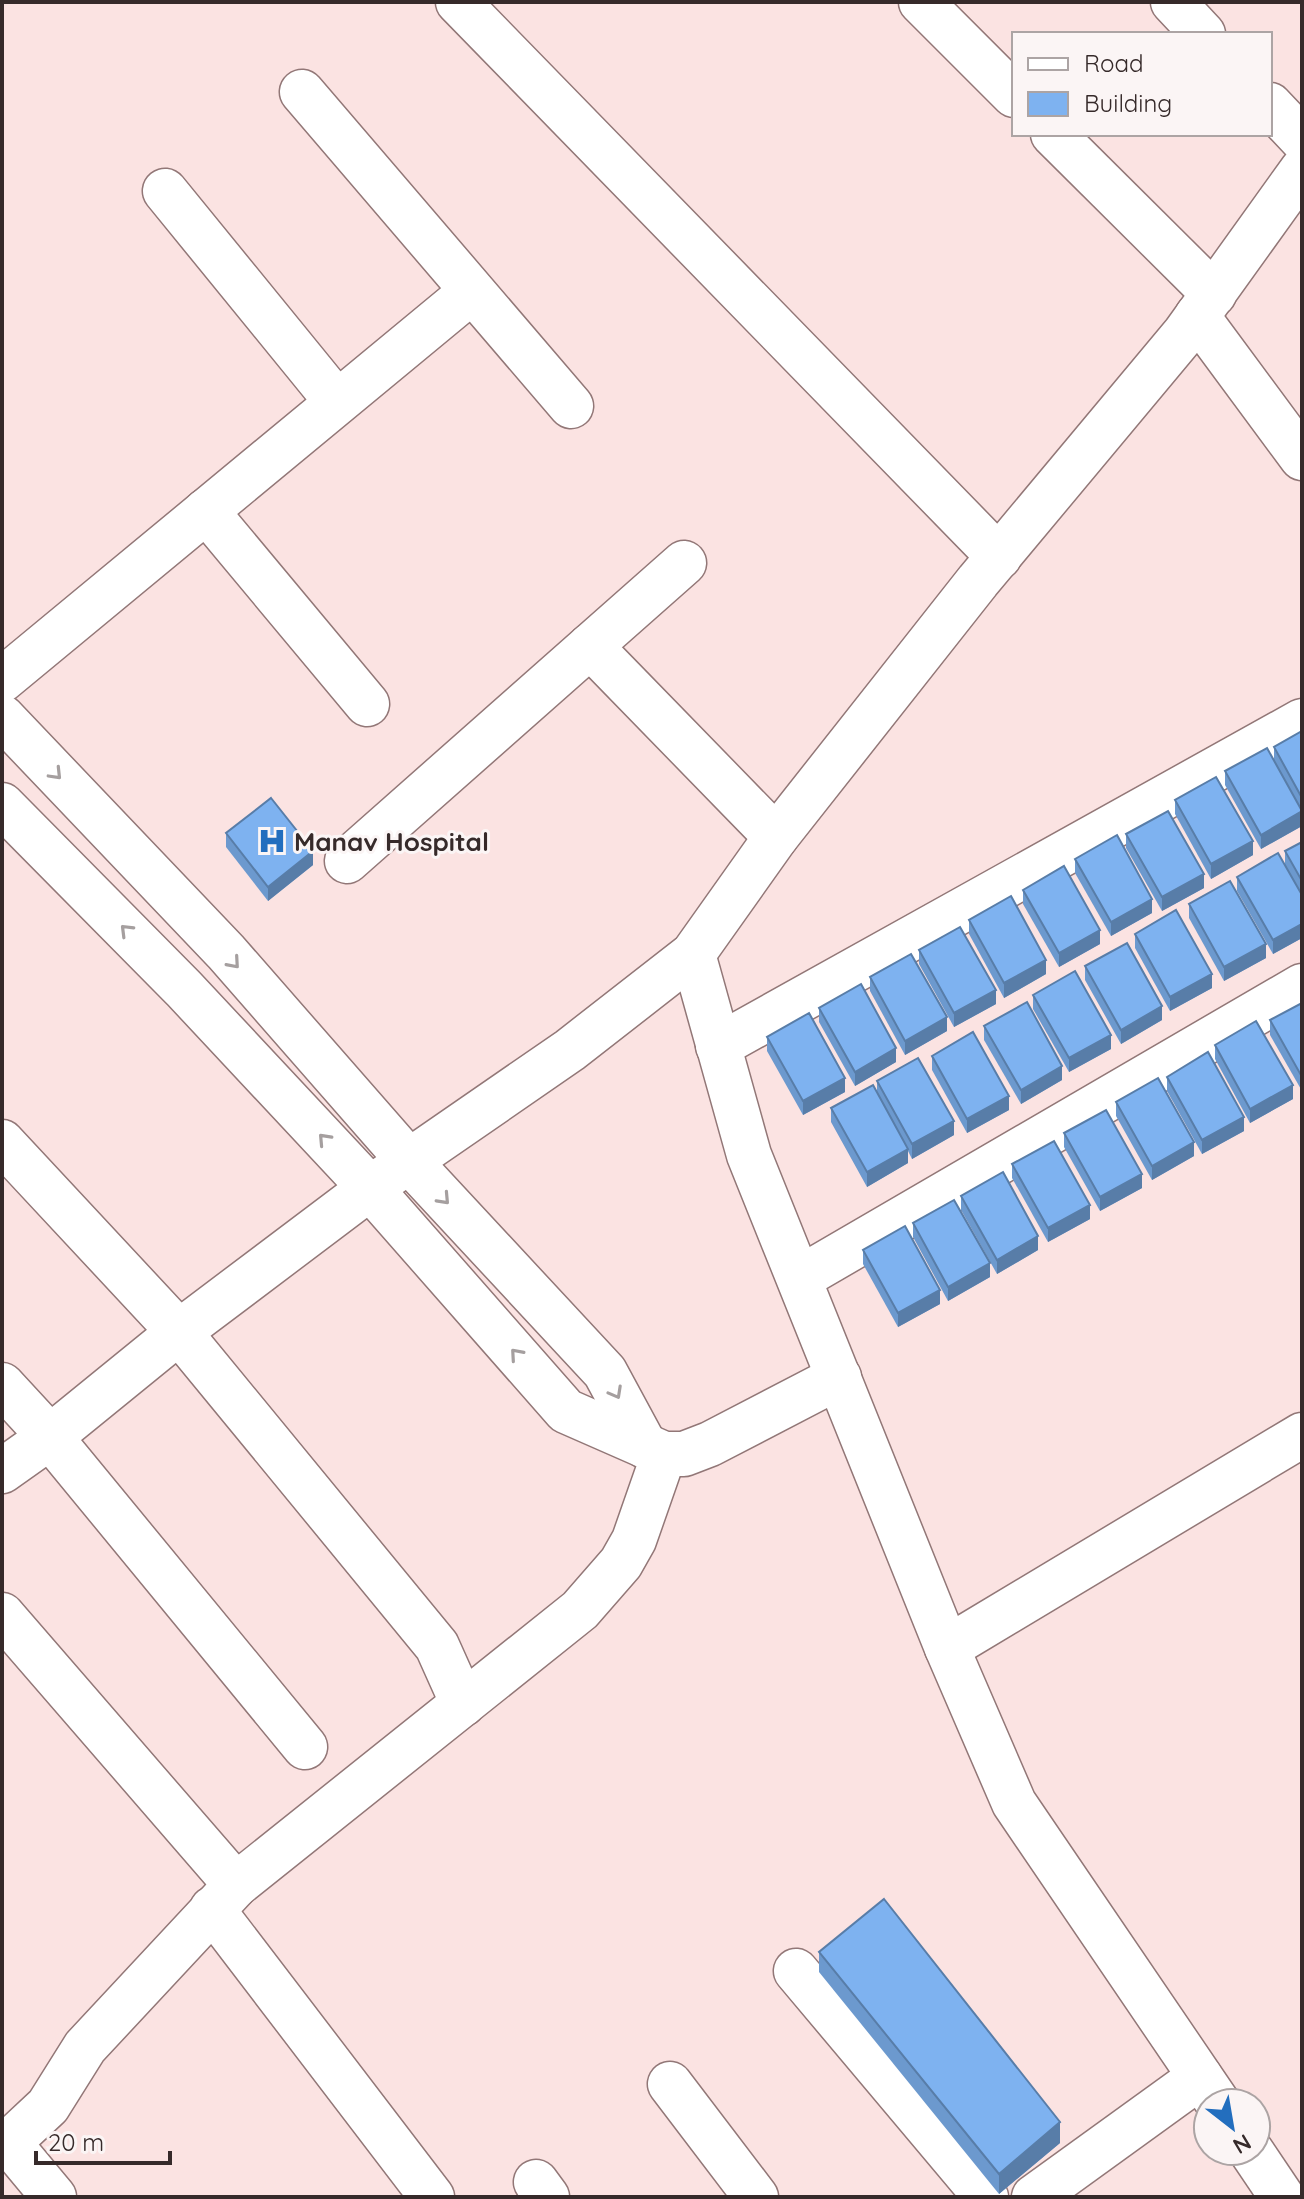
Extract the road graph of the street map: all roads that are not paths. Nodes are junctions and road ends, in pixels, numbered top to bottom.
1 (458, 2) edge
2 (921, 2) edge
3 (1173, 2) edge
4 (1201, 32) edge
5 (302, 92) dead end
6 (1012, 93) edge
7 (1272, 107) edge
8 (1055, 136) edge
9 (1302, 139) edge
10 (1302, 170) edge
11 (165, 191) dead end
12 (471, 292) junction
13 (1206, 305) junction
14 (337, 402) junction
15 (571, 406) dead end
16 (1302, 458) edge
17 (206, 511) junction
18 (999, 557) junction
19 (684, 563) dead end
20 (590, 646) junction
21 (2, 680) edge
22 (367, 704) dead end
23 (2, 717) edge
24 (1302, 721) edge
25 (2, 805) edge
26 (776, 837) junction
27 (347, 861) dead end
28 (693, 954) junction
29 (1302, 986) edge
30 (718, 1046) junction
31 (2, 1142) edge
32 (408, 1160) junction
33 (370, 1188) junction
34 (800, 1278) junction
35 (179, 1332) junction
36 (839, 1377) junction
37 (2, 1385) edge
38 (1302, 1435) edge
39 (50, 1437) junction
40 (655, 1450) junction
41 (2, 1471) edge
42 (2, 1615) edge
43 (947, 1648) junction
44 (463, 1704) junction
45 (305, 1747) dead end
46 (224, 1897) junction
47 (796, 1971) dead end
48 (670, 2084) dead end
49 (1207, 2087) edge
50 (1192, 2101) edge
51 (5, 2146) edge
52 (1262, 2167) edge
53 (1038, 2196) edge
54 (54, 2197) edge
55 (432, 2197) edge
56 (756, 2197) edge
57 (986, 2197) edge
58 (1282, 2197) edge

1 - 18 street
2 - 6 street
3 - 4 street
5 - 12 street
7 - 9 street
8 - 13 street
10 - 13 street
11 - 14 street
12 - 14 street
12 - 15 street
13 - 16 street
13 - 18 street
14 - 17 street
17 - 21 street
17 - 22 street
18 - 26 street
19 - 20 street
20 - 26 street
20 - 27 street
23 -> 32 street
24 - 30 street
33 -> 25 street
26 - 28 street
28 - 30 street
28 - 32 street
29 - 34 street
30 - 34 street
31 - 35 street
32 - 33 street
32 -> 40 street
33 - 35 street
40 -> 33 street
34 - 36 street
35 - 39 street
35 - 44 street
36 - 40 street
36 - 43 street
37 - 39 street
38 - 43 street
39 - 41 street
39 - 45 street
40 - 44 street
42 - 46 street
43 - 49 street
44 - 46 street
46 - 51 street
46 - 55 street
47 - 57 street
48 - 56 street
50 - 53 street
51 - 54 street
52 - 58 street

